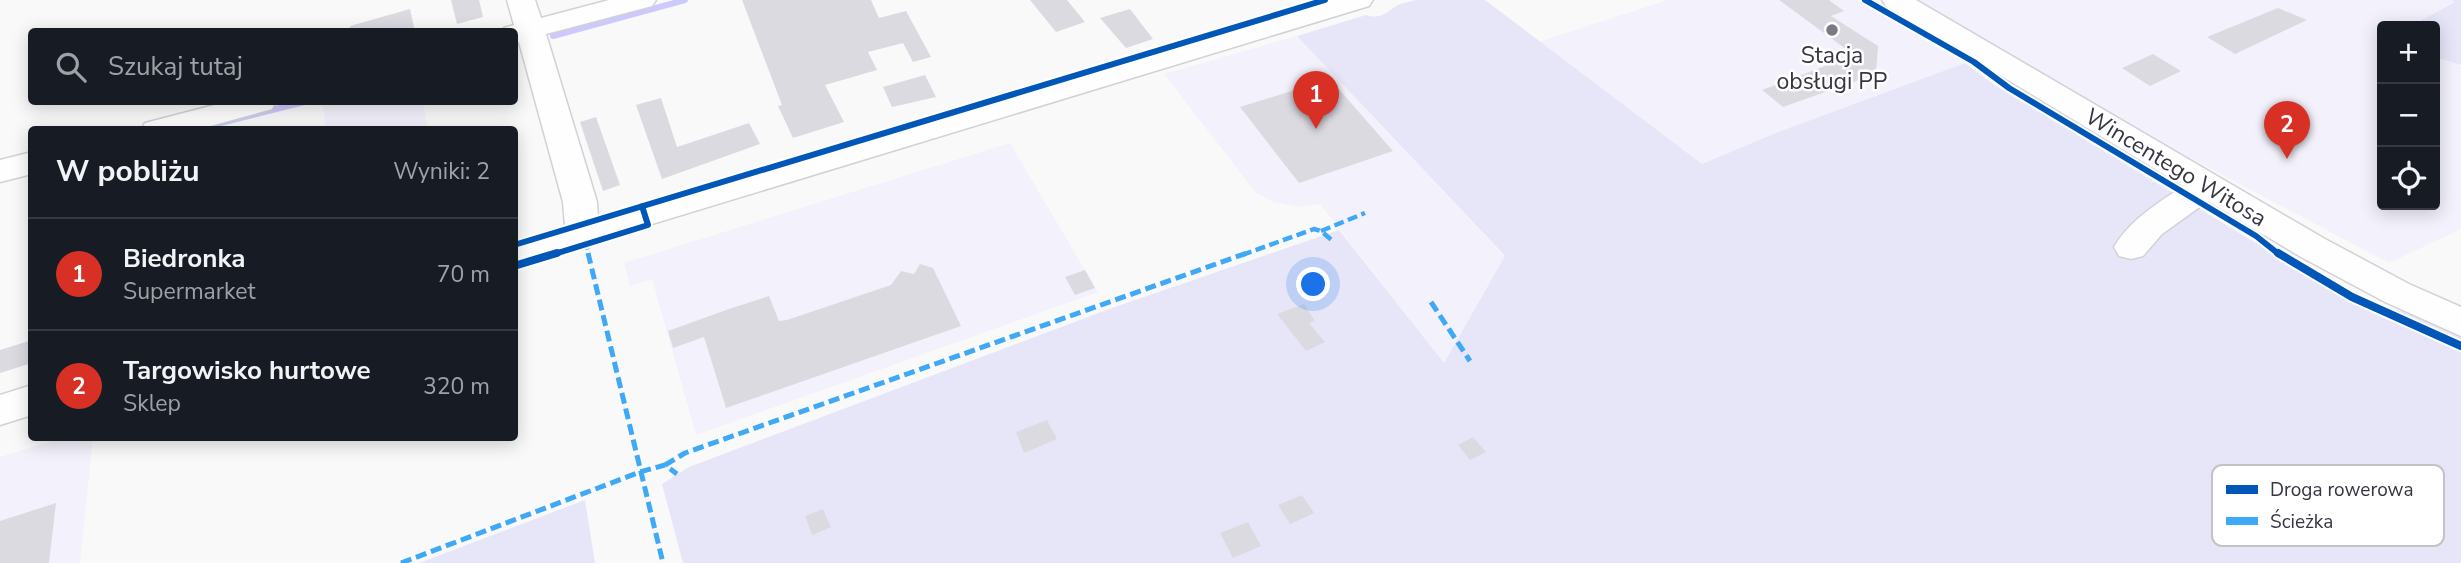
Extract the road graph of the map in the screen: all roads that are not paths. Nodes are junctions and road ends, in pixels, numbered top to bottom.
1 (521, 0) edge
2 (642, 0) edge
3 (1359, 0) edge
4 (1896, 0) edge
5 (522, 32) edge
6 (250, 105) edge
7 (171, 126) edge
8 (28, 164) edge
9 (0, 171) edge
10 (2223, 185) junction
11 (583, 234) junction
12 (2131, 247) dead end
13 (518, 253) edge
14 (2461, 322) edge
15 (28, 401) edge
16 (0, 410) edge

1 - 5 street
2 - 5 street
3 - 11 street
4 - 10 street, Wincentego Witosa
5 - 11 street
6 - 7 street
8 - 9 street
10 - 12 street
10 - 14 street, Wincentego Witosa
11 - 13 street
15 - 16 street

